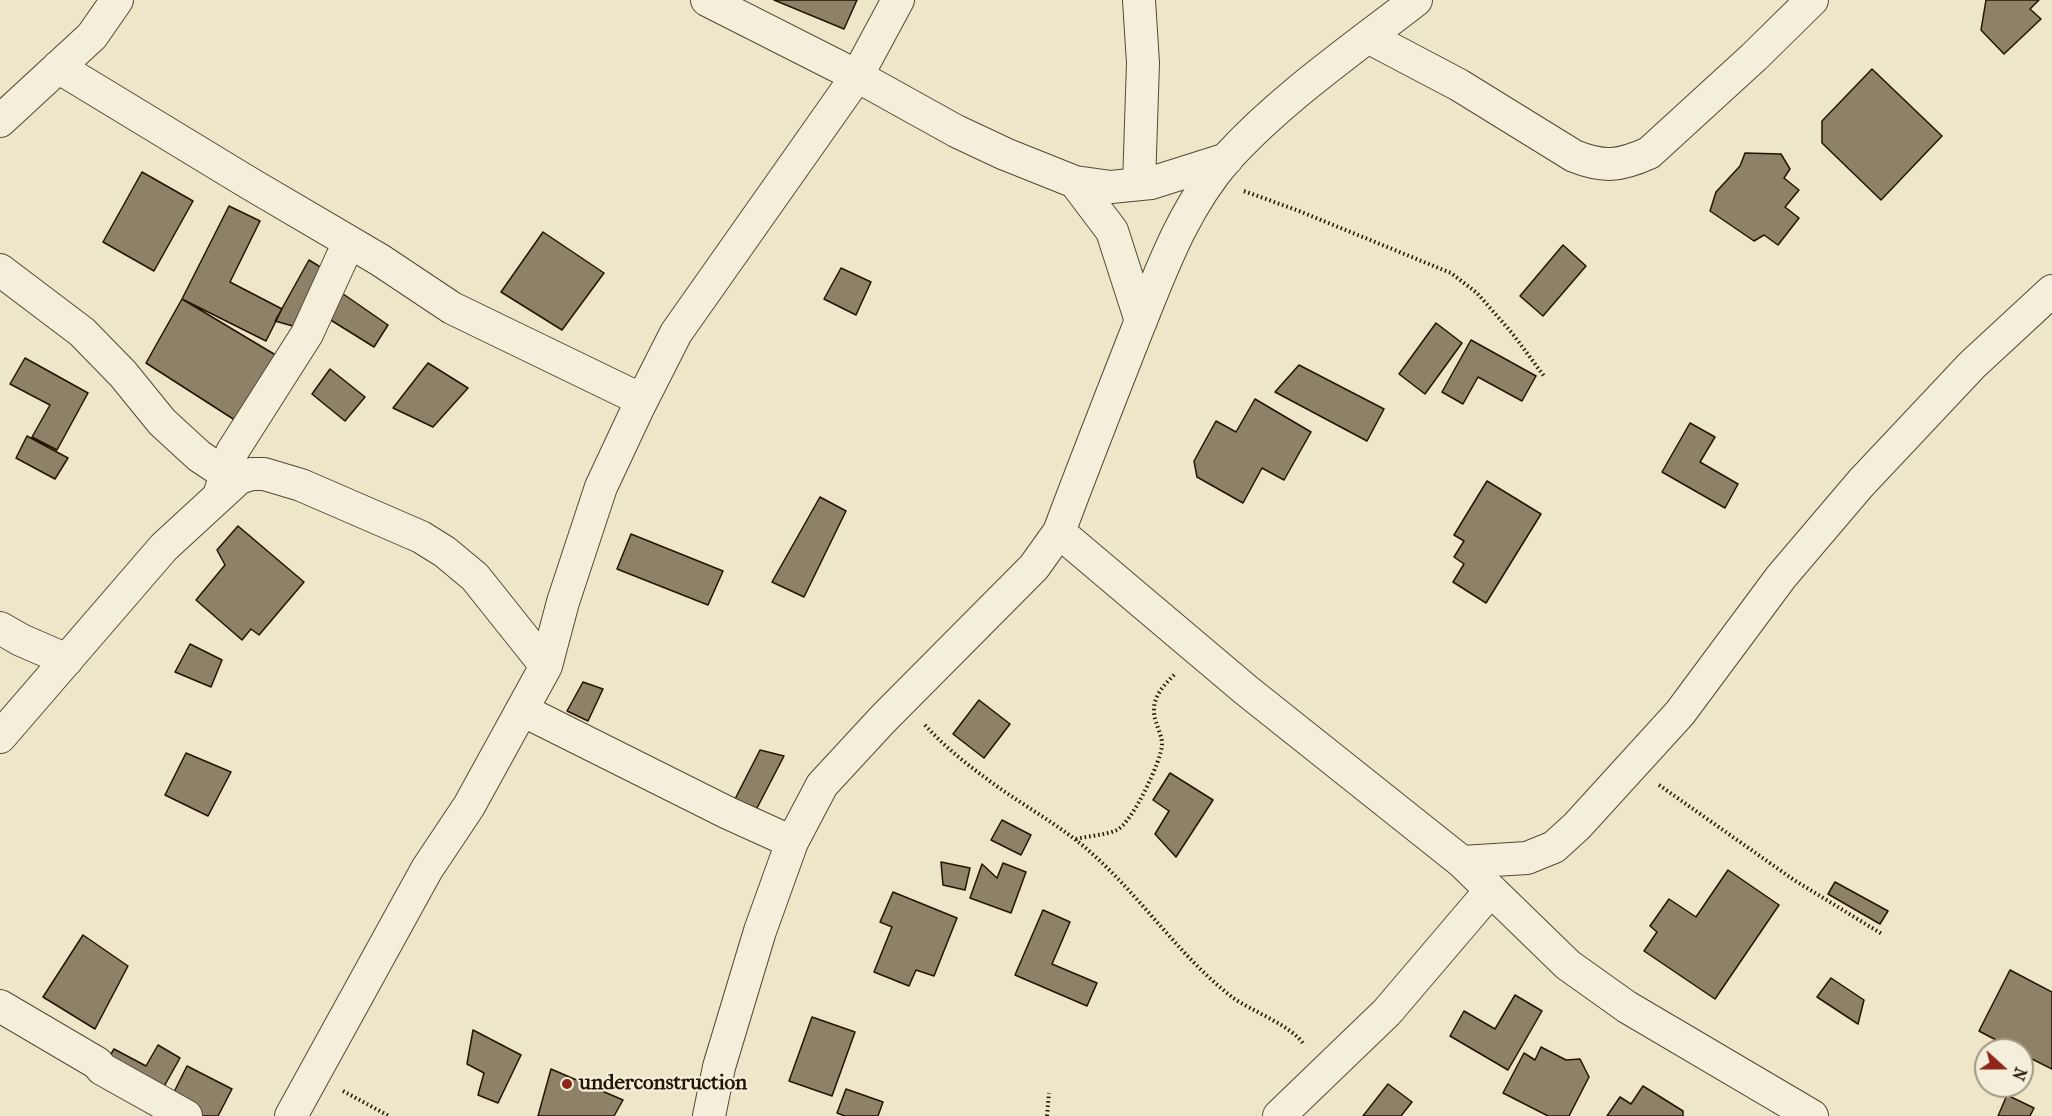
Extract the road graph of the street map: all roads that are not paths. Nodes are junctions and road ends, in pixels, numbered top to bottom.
1 (117, 0) edge
2 (707, 0) edge
3 (898, 0) edge
4 (1139, 0) edge
5 (1416, 0) edge
6 (1812, 0) edge
7 (1368, 37) junction
8 (58, 67) junction
9 (857, 76) junction
10 (0, 121) edge
11 (1220, 169) junction
12 (1075, 182) junction
13 (1139, 184) junction
14 (349, 242) junction
15 (0, 270) edge
16 (2052, 291) edge
17 (1141, 321) junction
18 (642, 400) junction
19 (223, 485) junction
20 (1059, 532) junction
21 (0, 628) edge
22 (67, 660) junction
23 (546, 666) junction
24 (522, 710) junction
25 (0, 736) edge
26 (792, 843) junction
27 (1462, 862) junction
28 (1491, 890) junction
29 (0, 1006) edge
30 (1804, 1113) edge
31 (186, 1116) edge
32 (291, 1116) edge
33 (708, 1116) edge
34 (1279, 1116) edge

1 - 8 street
2 - 9 street
3 - 9 street
4 - 13 street
5 - 7 street
6 - 7 street
7 - 11 street
8 - 10 street
8 - 14 street
9 - 12 street
9 - 18 street
11 - 13 street
11 - 17 street
12 - 13 street
12 - 17 street
14 - 18 street
14 - 19 street
15 - 19 street
16 - 27 street
17 - 20 street
18 - 23 street
19 - 22 street
19 - 23 street
20 - 26 street
20 - 27 street
21 - 22 street
22 - 25 street
23 - 24 street
24 - 26 street
24 - 32 street
26 - 33 street
27 - 28 street
28 - 30 street
28 - 34 street
29 - 31 street

